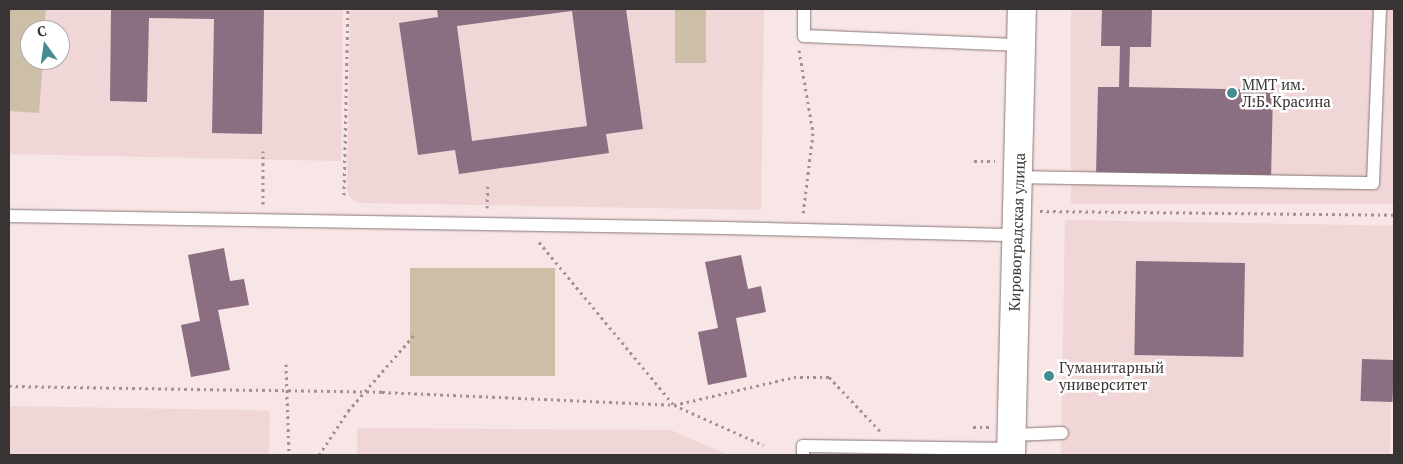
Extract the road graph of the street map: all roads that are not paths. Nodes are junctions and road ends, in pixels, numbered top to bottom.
1 (804, 9) edge
2 (1022, 9) edge
3 (1380, 9) edge
4 (1022, 45) junction
5 (1018, 177) junction
6 (9, 216) edge
7 (1017, 235) junction
8 (1062, 433) dead end
9 (1011, 446) edge
10 (803, 455) edge

1 - 4 lane
2 - 4 street, Кировоградская улица
3 - 5 lane
4 - 5 street, Кировоградская улица
5 - 7 street, Кировоградская улица
6 - 7 lane
7 - 9 street, Кировоградская улица
8 - 9 lane
9 - 10 lane

